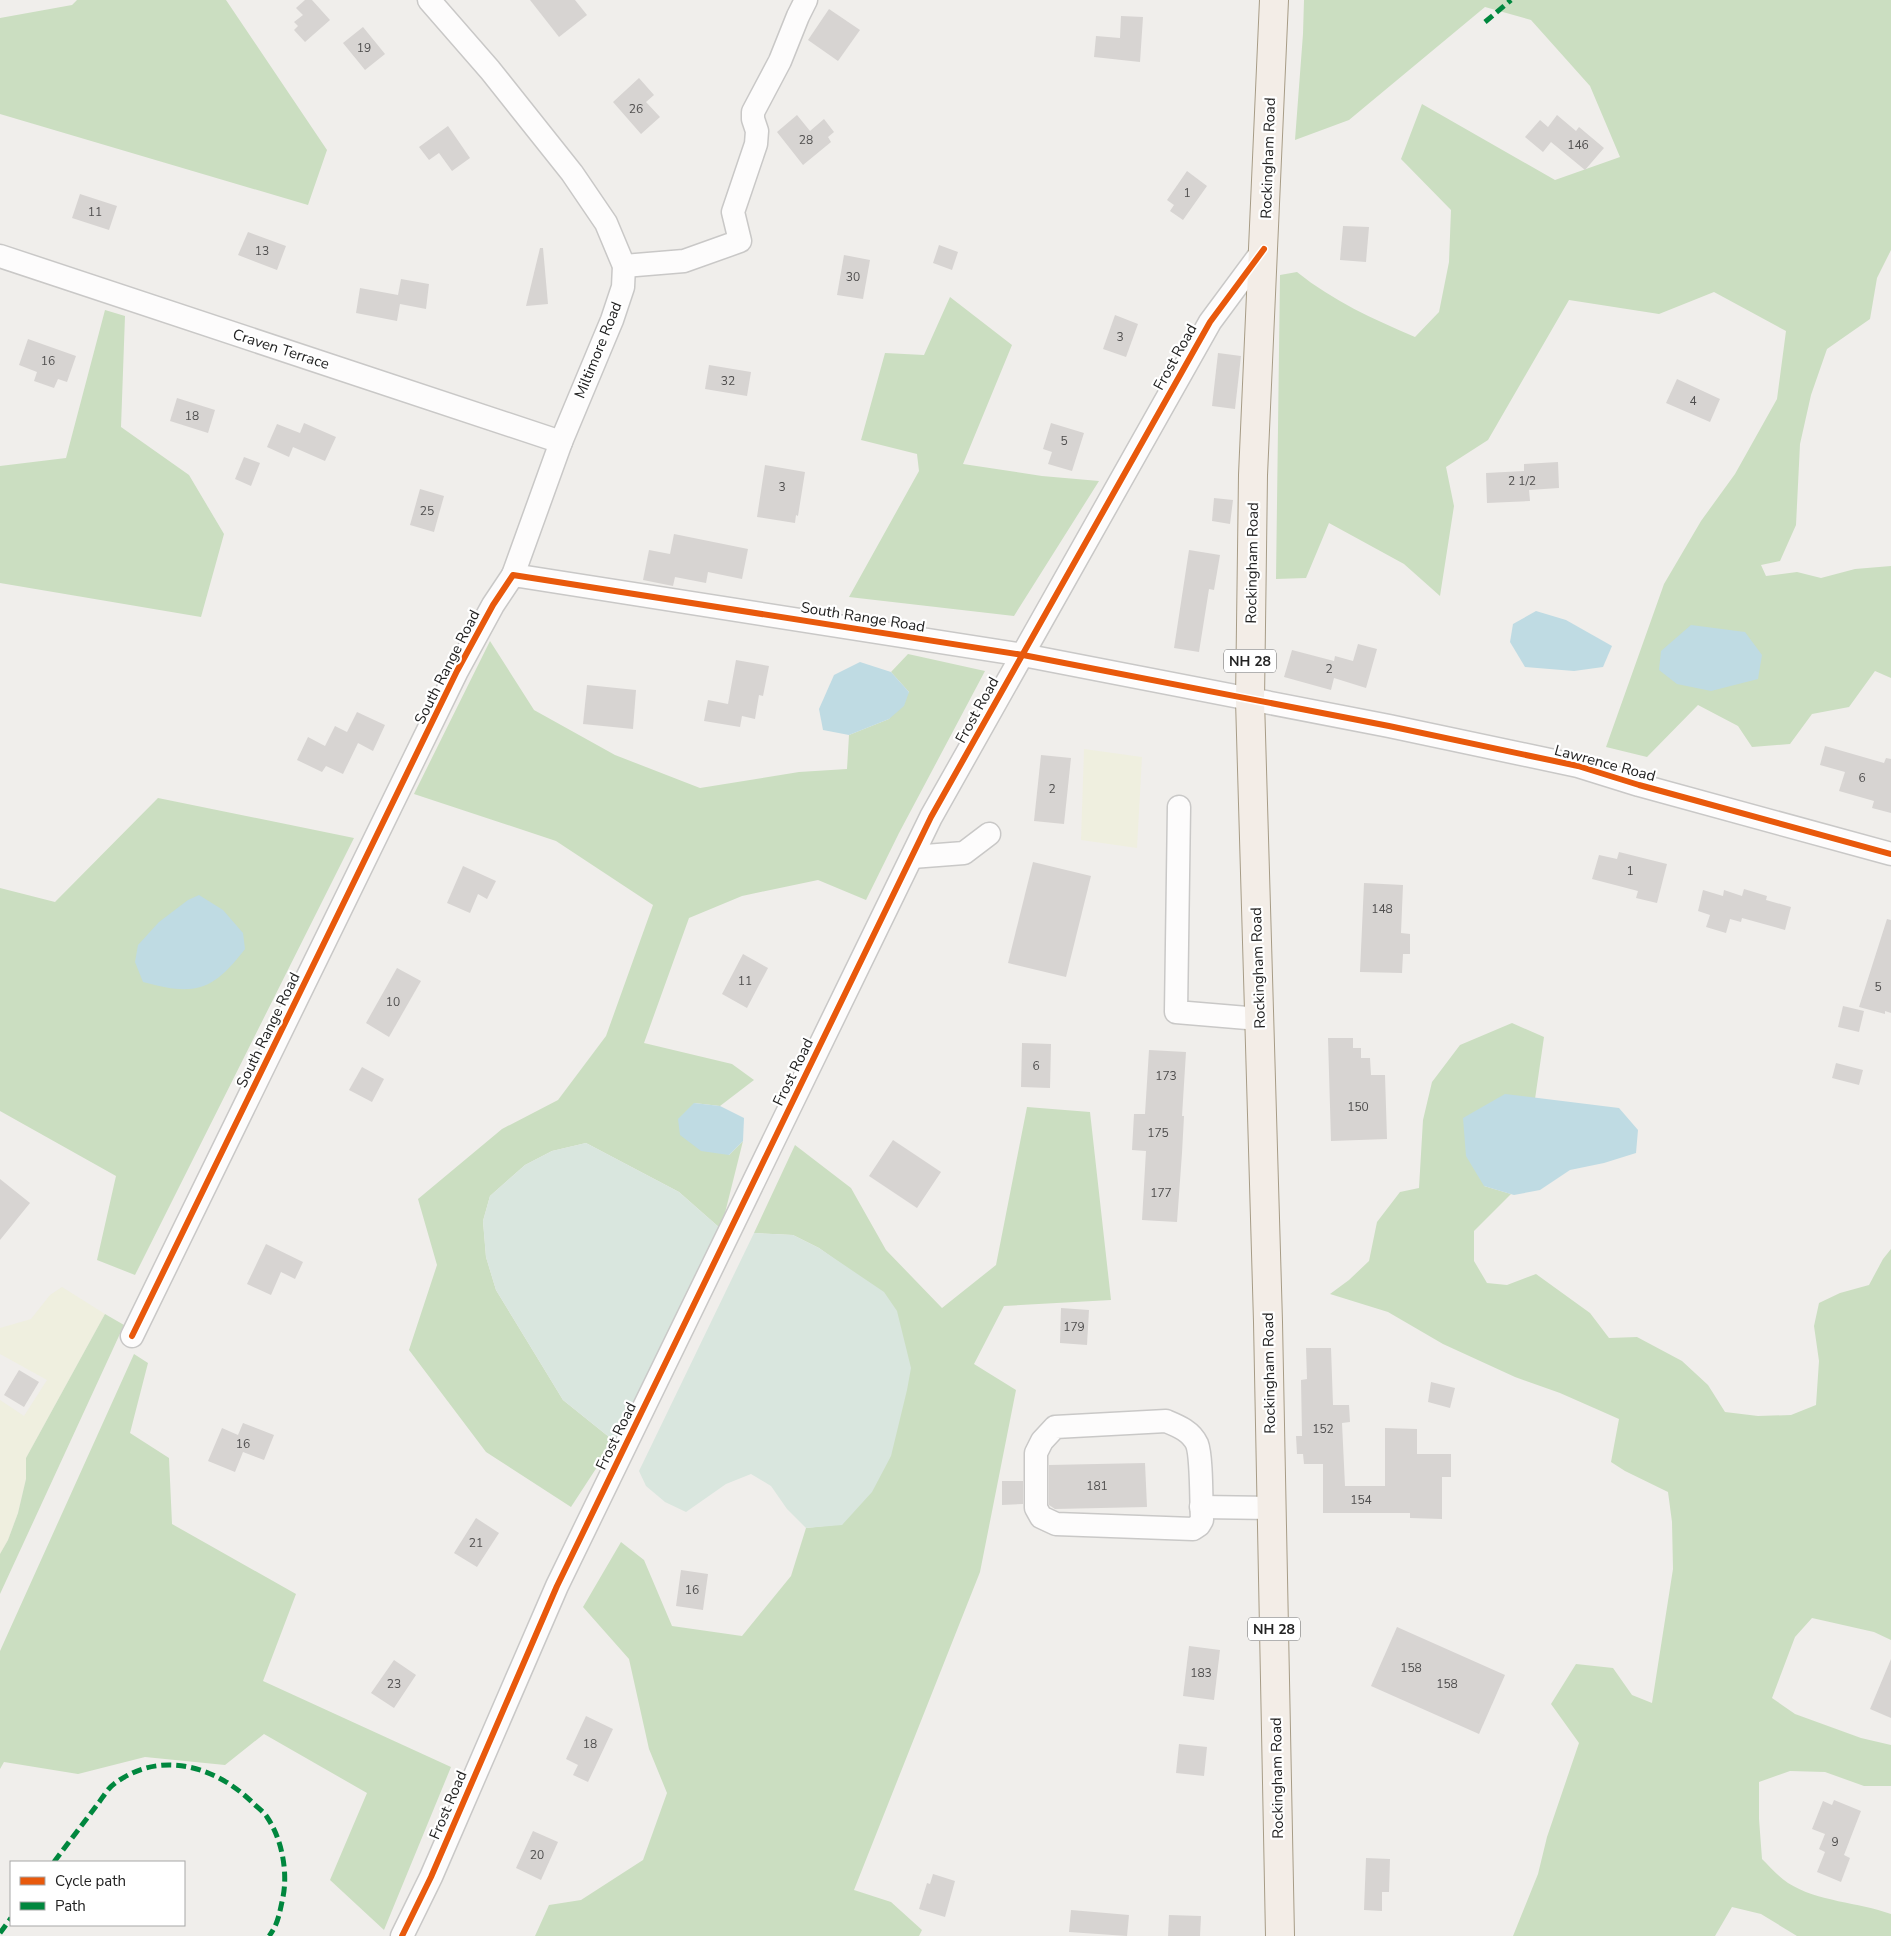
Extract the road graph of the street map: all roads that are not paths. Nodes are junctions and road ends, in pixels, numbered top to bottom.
1 (429, 0) edge
2 (806, 0) edge
3 (1274, 0) edge
4 (1264, 249) junction
5 (0, 256) edge
6 (624, 266) junction
7 (561, 442) junction
8 (513, 574) junction
9 (1023, 655) junction
10 (1250, 700) junction
11 (1179, 806) dead end
12 (989, 834) dead end
13 (1891, 854) edge
14 (912, 857) junction
15 (1260, 1019) junction
16 (132, 1336) dead end
17 (1201, 1507) junction
18 (1272, 1508) junction
19 (402, 1936) edge
20 (1280, 1936) edge

1 - 6 street, Miltimore Road
2 - 6 street
3 - 4 main road, Rockingham Road / NH 28
4 - 9 street, Frost Road
4 - 10 main road, Rockingham Road / NH 28
5 - 7 street, Craven Terrace
6 - 7 street, Miltimore Road
7 - 8 street, Miltimore Road
8 - 9 street, South Range Road
8 - 16 street, South Range Road
9 - 10 street, South Range Road
9 - 14 street, Frost Road
10 - 13 street, Lawrence Road
10 - 15 main road, Rockingham Road / NH 28
11 - 15 street
12 - 14 street
14 - 19 street, Frost Road
15 - 18 main road, Rockingham Road / NH 28
17 - 17 street
17 - 18 street
18 - 20 main road, Rockingham Road / NH 28

